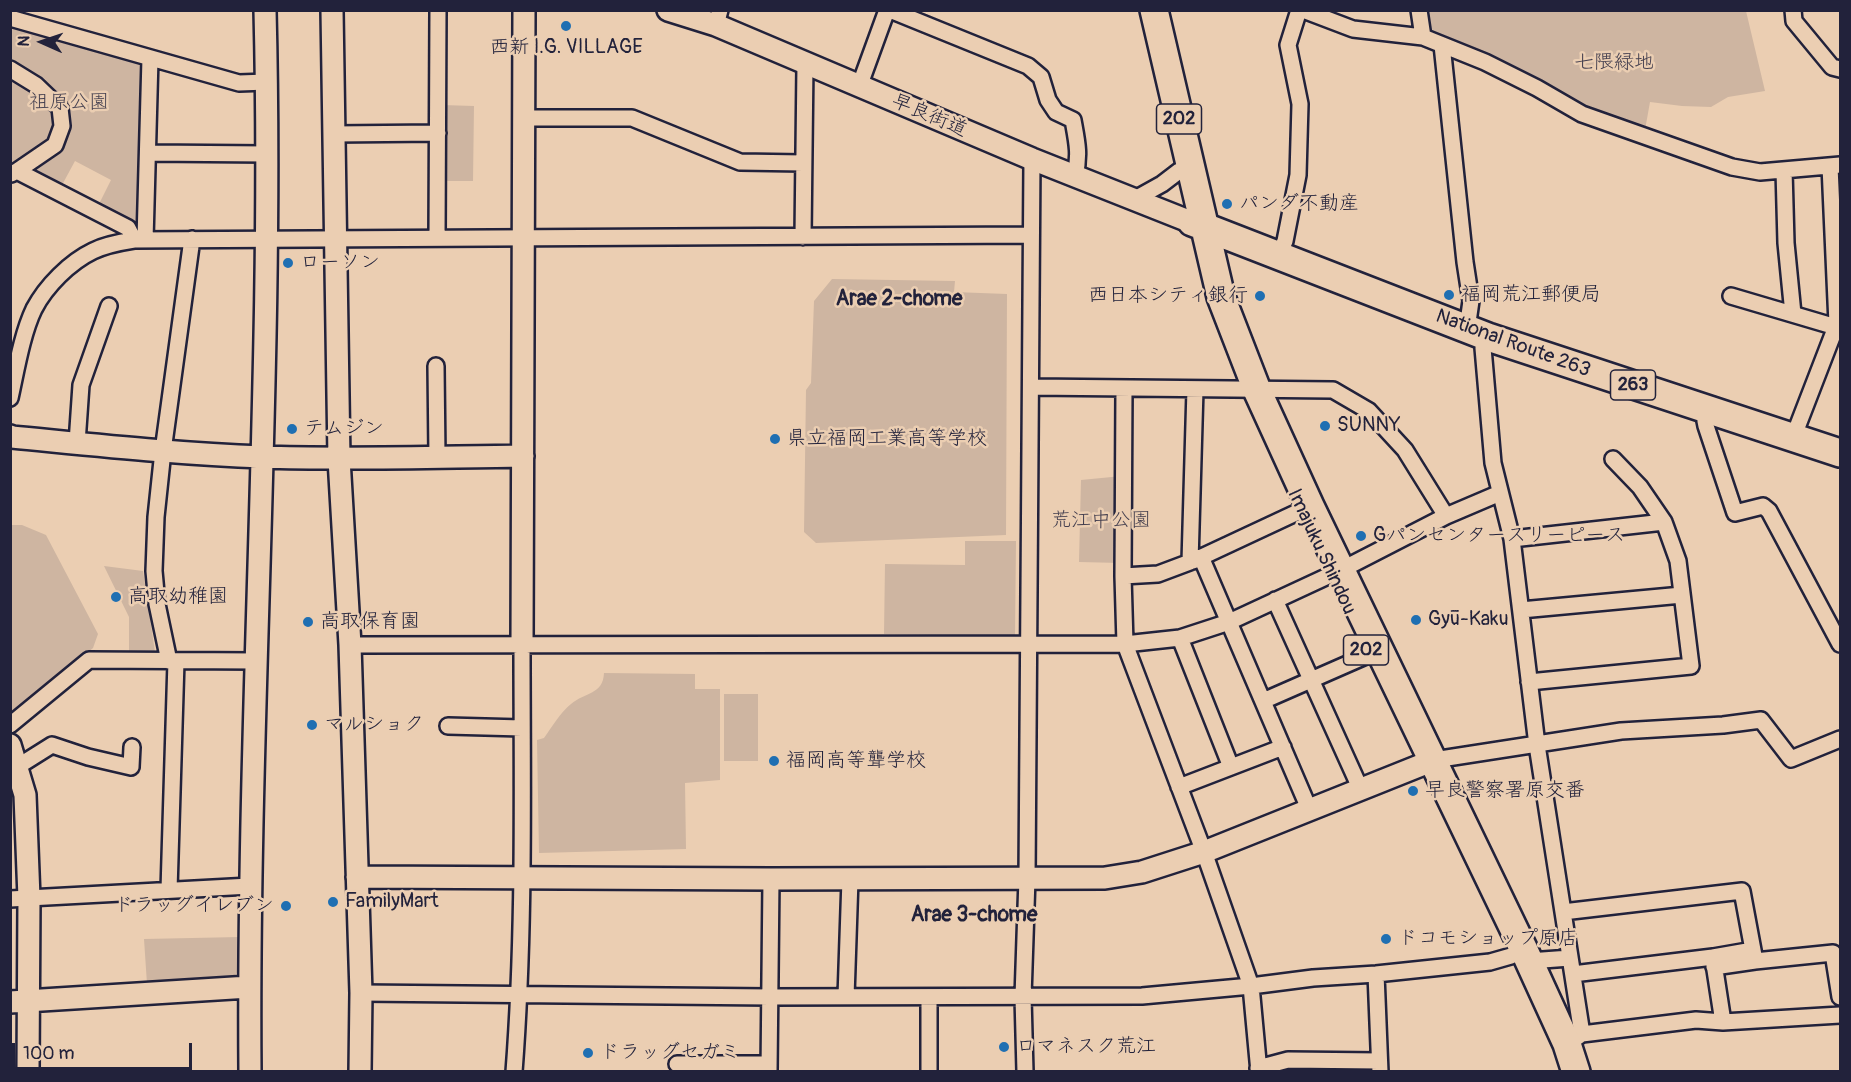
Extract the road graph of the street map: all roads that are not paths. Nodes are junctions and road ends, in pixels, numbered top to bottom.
1 (265, 10) edge
2 (332, 10) edge
3 (438, 10) edge
4 (524, 10) edge
5 (668, 10) edge
6 (888, 10) edge
7 (1141, 10) edge
8 (1154, 10) edge
9 (1301, 10) edge
10 (1419, 10) edge
11 (1793, 10) edge
12 (10, 18) edge
13 (718, 18) edge
14 (1423, 37) junction
15 (1442, 45) junction
16 (150, 58) junction
17 (805, 64) junction
18 (10, 69) edge
19 (1840, 69) edge
20 (267, 82) junction
21 (859, 87) junction
22 (524, 118) junction
23 (438, 133) junction
24 (333, 134) junction
25 (148, 153) junction
26 (267, 154) junction
27 (1032, 159) junction
28 (803, 163) junction
29 (1835, 166) edge
30 (1784, 170) junction
31 (1179, 171) junction
32 (14, 172) edge
33 (1075, 176) junction
34 (1135, 200) junction
35 (1197, 224) junction
36 (1031, 236) junction
37 (803, 237) junction
38 (437, 238) junction
39 (524, 238) junction
40 (192, 239) junction
41 (266, 239) junction
42 (334, 239) junction
43 (139, 240) junction
44 (1278, 257) junction
45 (1731, 296) dead end
46 (109, 306) dead end
47 (1793, 314) junction
48 (1836, 327) junction
49 (1477, 333) junction
50 (436, 366) dead end
51 (1031, 387) junction
52 (1124, 388) junction
53 (1195, 389) junction
54 (1252, 389) junction
55 (10, 399) edge
56 (1709, 411) junction
57 (11, 437) edge
58 (1793, 438) junction
59 (77, 443) junction
60 (163, 451) junction
61 (1840, 453) edge
62 (523, 456) junction
63 (262, 457) junction
64 (437, 457) junction
65 (339, 459) junction
66 (1613, 459) dead end
67 (1500, 493) junction
68 (1300, 511) junction
69 (1446, 516) junction
70 (1664, 522) junction
71 (1512, 539) junction
72 (1196, 560) junction
73 (1336, 572) junction
74 (1123, 576) junction
75 (1682, 595) junction
76 (1275, 600) junction
77 (1521, 610) junction
78 (1229, 622) junction
79 (1180, 638) junction
80 (522, 644) junction
81 (1029, 644) junction
82 (1125, 644) junction
83 (1840, 644) edge
84 (350, 645) junction
85 (1368, 655) junction
86 (173, 661) junction
87 (256, 662) junction
88 (1312, 680) junction
89 (1529, 682) junction
90 (1263, 701) junction
91 (10, 725) edge
92 (448, 726) dead end
93 (522, 728) junction
94 (1840, 738) edge
95 (10, 745) edge
96 (1537, 745) junction
97 (132, 747) dead end
98 (1283, 747) junction
99 (1426, 763) junction
100 (17, 767) junction
101 (1231, 767) junction
102 (1179, 787) junction
103 (1361, 790) junction
104 (1310, 810) junction
105 (1204, 852) junction
106 (357, 877) junction
107 (522, 877) junction
108 (1027, 878) junction
109 (771, 879) junction
110 (850, 879) junction
111 (250, 886) junction
112 (169, 890) junction
113 (20, 898) edge
114 (1563, 912) junction
115 (1754, 956) junction
116 (1520, 958) junction
117 (1570, 958) junction
118 (1713, 962) junction
119 (1376, 974) junction
120 (1573, 974) junction
121 (1251, 986) junction
122 (249, 987) junction
123 (362, 993) junction
124 (520, 996) junction
125 (770, 997) junction
126 (846, 997) junction
127 (929, 997) junction
128 (1023, 997) junction
129 (1840, 997) edge
130 (19, 1002) edge
131 (1840, 1015) edge
132 (1724, 1022) junction
133 (1574, 1039) junction
134 (677, 1064) dead end
135 (1380, 1066) edge
136 (769, 1068) edge
137 (1259, 1070) edge
138 (28, 1071) edge
139 (250, 1071) edge
140 (360, 1071) edge
141 (514, 1071) edge
142 (929, 1071) edge
143 (1025, 1071) edge
144 (1561, 1071) edge
145 (1576, 1071) edge

1 - 20 street
2 - 24 street
3 - 23 street
4 - 22 street
5 - 13 street, 早良街道
6 - 21 street
6 - 33 street
7 - 31 highway, 202
8 - 35 highway, 202
9 - 14 street
9 - 44 street
10 - 14 street
11 - 19 street
12 - 16 street
13 - 17 street, 早良街道
14 - 15 street
15 - 30 street
15 - 49 street
16 - 20 street
16 - 25 street
17 - 21 street, 早良街道
17 - 28 street
18 - 32 street
20 - 26 street
21 - 27 street, 早良街道
22 - 28 street
22 - 39 street
23 - 24 street
23 - 38 street
24 - 42 street
25 - 26 street
25 - 43 street
26 - 41 street
27 - 33 street, 早良街道
27 - 36 street
28 - 37 street
29 - 30 street
29 - 48 street
30 - 47 street
31 - 34 street
31 - 35 highway, 202
32 - 43 street
33 - 34 street, 早良街道
34 - 35 street, 早良街道
35 - 44 highway, National Route 263 / 263
35 - 54 highway, Imajuku Shindou / 202
36 - 37 street
36 - 51 street
37 - 39 street
38 - 39 street
38 - 42 street
39 - 62 street
40 - 41 street
40 - 43 street
40 - 60 street
41 - 42 street
41 - 63 street
42 - 65 street
43 - 55 street
44 - 49 highway, National Route 263 / 263
45 - 47 street
46 - 59 street
47 - 48 street
48 - 58 street
49 - 56 highway, National Route 263 / 263
49 - 67 street
50 - 64 street
51 - 52 street
51 - 81 street
52 - 53 street
52 - 74 street
53 - 54 street
53 - 72 street
54 - 68 highway, Imajuku Shindou / 202
54 - 69 street
54 - 73 highway, Imajuku Shindou / 202
56 - 58 highway, National Route 263 / 263
56 - 83 street
57 - 59 street
58 - 61 highway, National Route 263 / 263
59 - 60 street
60 - 63 street
60 - 86 street
62 - 64 street
62 - 80 street
63 - 65 street
63 - 87 street
64 - 65 street
65 - 84 street
66 - 70 street
67 - 69 street
67 - 71 street
68 - 72 street
68 - 73 highway, Imajuku Shindou / 202
69 - 73 street
70 - 71 street
70 - 75 street
71 - 77 street
72 - 74 street
72 - 78 street
73 - 76 street
73 - 85 highway, Imajuku Shindou / 202
73 - 99 highway, Imajuku Shindou / 202
74 - 82 street
75 - 77 street
75 - 89 street
76 - 78 street
76 - 88 street
77 - 89 street
78 - 79 street
78 - 90 street
79 - 82 street
79 - 101 street
80 - 81 street
80 - 84 street
80 - 93 street
81 - 82 street
81 - 108 street
82 - 102 street
84 - 106 street
85 - 88 street
85 - 99 highway, Imajuku Shindou / 202
86 - 87 street
86 - 91 street
86 - 112 street
87 - 111 street
88 - 90 street
88 - 103 street
89 - 96 street
90 - 98 street
92 - 93 street
93 - 107 street
94 - 96 street
95 - 100 street
96 - 99 street
96 - 114 street
97 - 100 street
98 - 101 street
98 - 104 street
99 - 103 street
99 - 116 highway, Imajuku Shindou / 202
100 - 113 street
101 - 102 street
102 - 105 street
103 - 104 street
104 - 105 street
105 - 108 street
105 - 121 street
106 - 107 street
106 - 123 street
107 - 109 street
107 - 124 street
108 - 110 street
108 - 128 street
109 - 110 street
109 - 125 street
110 - 126 street
111 - 112 street
111 - 122 street
112 - 113 street
113 - 130 street
114 - 115 street
114 - 117 street
115 - 118 street
115 - 129 street
116 - 117 street
116 - 119 street
116 - 133 highway, Imajuku Shindou / 202
116 - 144 highway, Imajuku Shindou / 202
117 - 120 street
118 - 120 street
118 - 132 street
119 - 121 street
119 - 135 street
120 - 133 street
121 - 128 street
121 - 137 street
122 - 130 street
122 - 139 street
123 - 124 street
123 - 140 street
124 - 125 street
124 - 141 street
125 - 126 street
125 - 136 street
126 - 127 street
127 - 128 street
127 - 142 street
128 - 143 street
130 - 138 street
131 - 132 street
132 - 133 street
133 - 145 highway, Imajuku Shindou / 202
134 - 136 street
135 - 137 street

